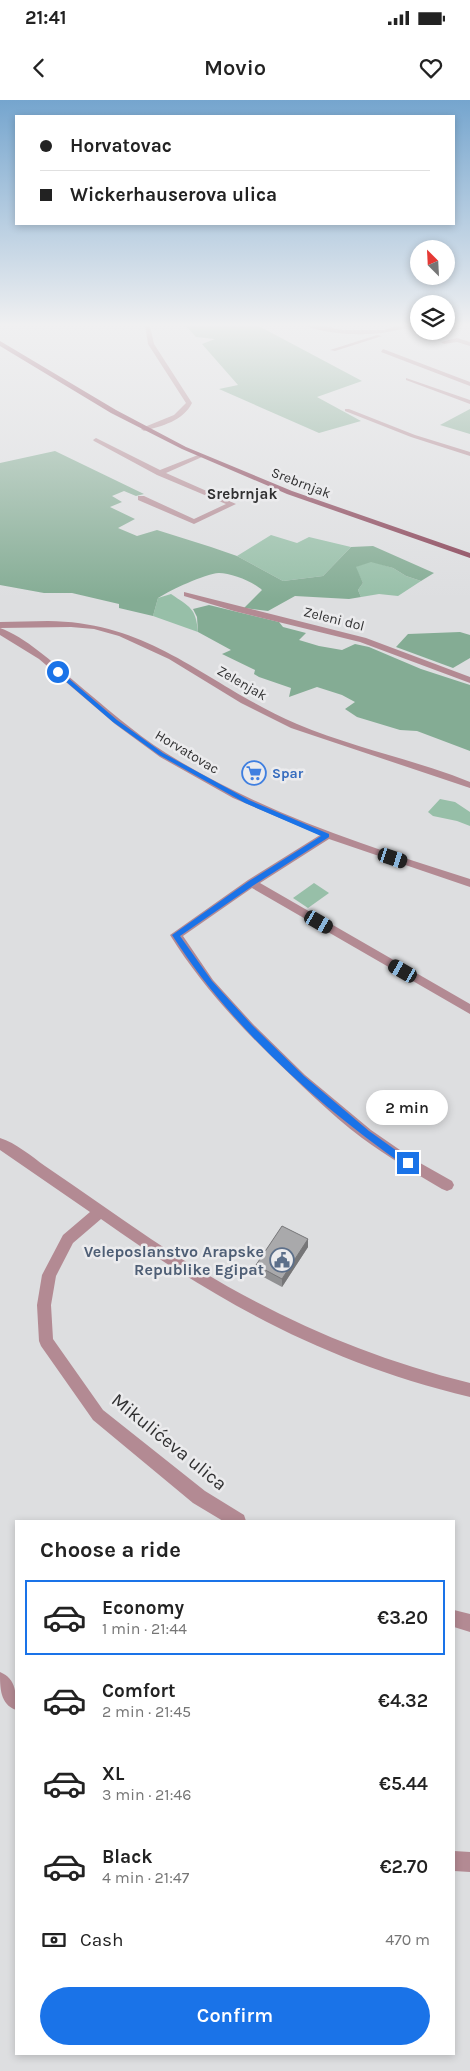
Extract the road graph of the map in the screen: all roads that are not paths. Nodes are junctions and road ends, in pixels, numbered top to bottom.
1 (121, 415) edge
2 (178, 415) edge
3 (360, 415) edge
4 (144, 429) junction
5 (96, 440) dead end
6 (470, 454) edge
7 (200, 456) junction
8 (160, 473) junction
9 (141, 498) dead end
10 (470, 556) edge
11 (188, 594) dead end
12 (0, 625) edge
13 (0, 631) edge
14 (470, 680) edge
15 (470, 785) edge
16 (326, 836) junction
17 (252, 883) junction
18 (470, 883) edge
19 (470, 1010) edge
20 (0, 1143) edge
21 (447, 1185) dead end
22 (101, 1211) junction
23 (470, 1390) edge
24 (236, 1520) edge
25 (455, 1619) edge
26 (470, 1623) edge
27 (0, 1681) edge
28 (15, 1700) edge
29 (455, 1862) edge
30 (470, 1862) edge

1 - 4 main road, Srebrnjak
2 - 4 street
3 - 6 street
4 - 7 main road, Srebrnjak
5 - 8 street
7 - 8 street
7 - 10 main road, Srebrnjak
8 - 9 street
11 - 14 street, Zeleni dol
12 - 15 street, Zelenjak
13 - 16 street, Horvatovac
16 - 17 street
16 - 18 street, Horvatovac
17 - 19 street
17 - 21 street
20 - 22 street
22 - 23 street
22 - 24 street, Mikulićeva ulica
25 - 26 street
27 - 28 street
29 - 30 street

